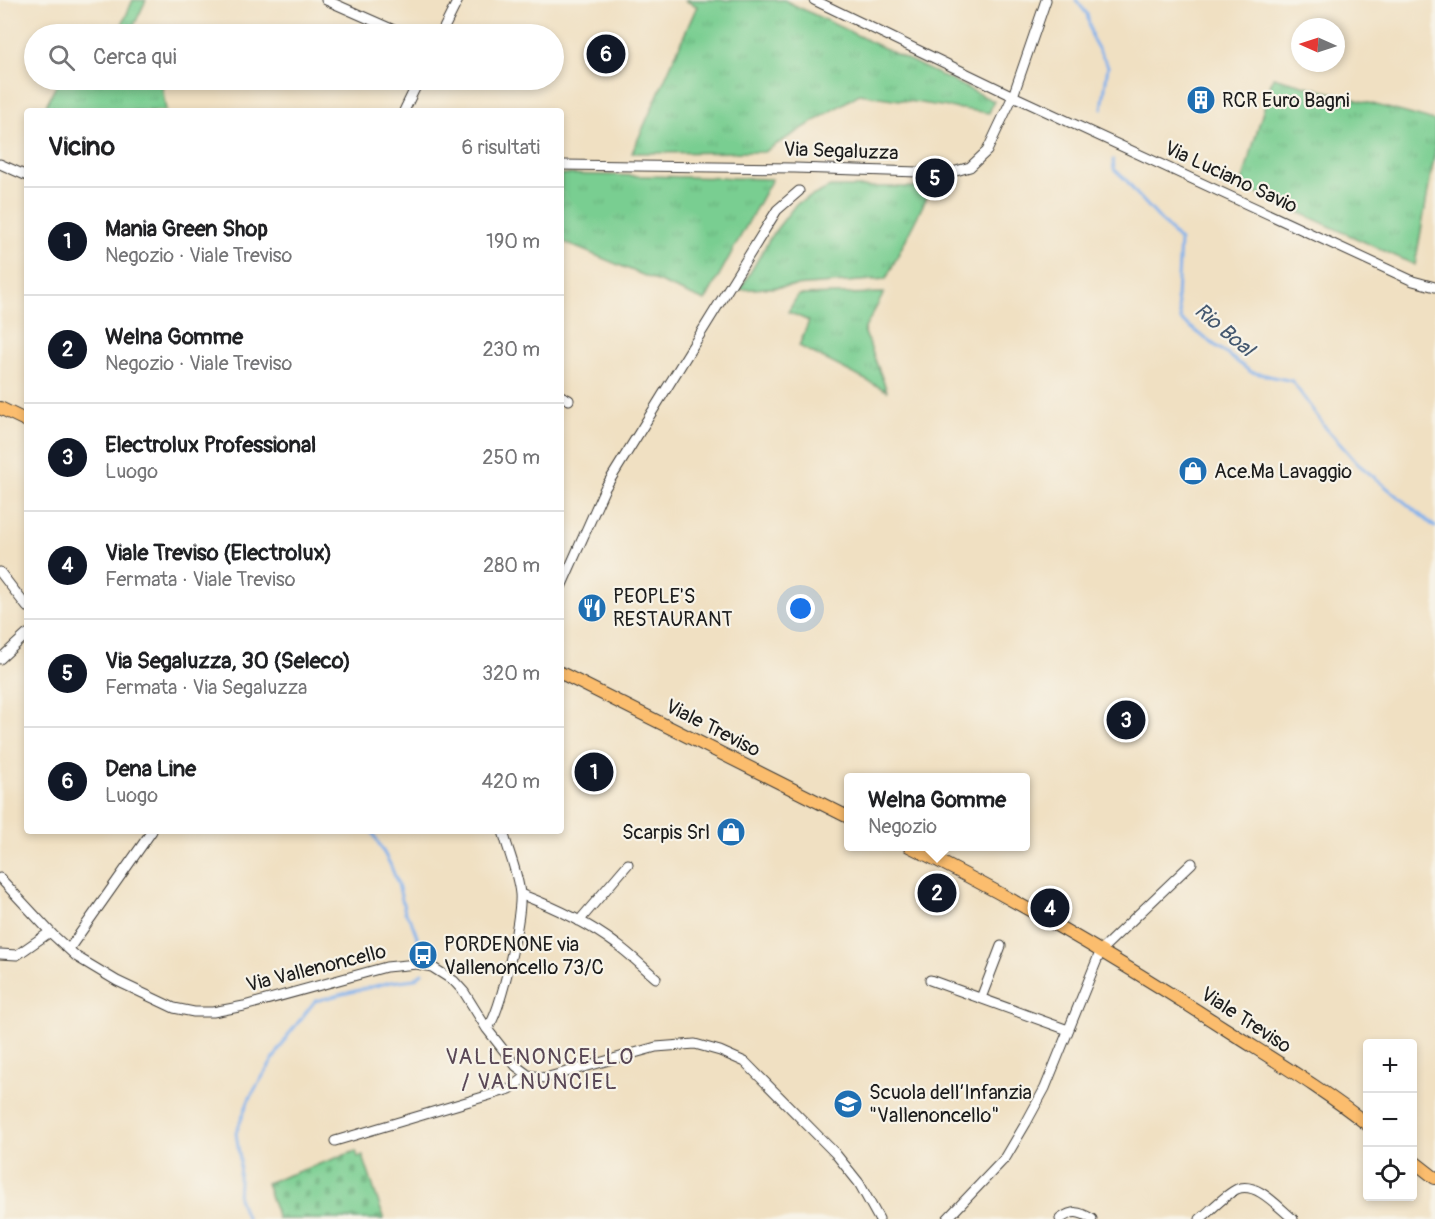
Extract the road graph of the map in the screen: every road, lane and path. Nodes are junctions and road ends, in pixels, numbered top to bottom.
1 (326, 0) edge
2 (458, 0) edge
3 (814, 0) edge
4 (1046, 0) edge
5 (380, 24) edge
6 (446, 24) edge
7 (414, 90) edge
8 (1013, 96) junction
9 (405, 108) edge
10 (0, 164) edge
11 (564, 165) edge
12 (24, 175) edge
13 (799, 191) dead end
14 (1435, 287) edge
15 (0, 408) edge
16 (24, 420) edge
17 (0, 572) edge
18 (564, 580) edge
19 (24, 603) edge
20 (24, 637) edge
21 (0, 659) edge
22 (564, 674) edge
23 (844, 814) edge
24 (150, 834) edge
25 (504, 834) edge
26 (919, 851) edge
27 (1192, 863) dead end
28 (628, 864) dead end
29 (0, 879) edge
30 (520, 894) junction
31 (579, 921) junction
32 (50, 932) junction
33 (1001, 946) dead end
34 (69, 949) junction
35 (1101, 950) junction
36 (0, 954) edge
37 (656, 978) dead end
38 (930, 980) dead end
39 (981, 998) junction
40 (488, 1029) junction
41 (1068, 1030) junction
42 (528, 1075) junction
43 (1363, 1122) edge
44 (335, 1141) dead end
45 (1417, 1163) edge
46 (1435, 1178) edge
47 (879, 1219) edge
48 (947, 1219) edge
49 (1060, 1219) edge
50 (1092, 1219) edge
51 (1200, 1219) edge
52 (1293, 1219) edge

1 - 5 street
2 - 6 street
3 - 8 street, Via Luciano Savio
4 - 8 street, Via Segaluzza
7 - 9 street
8 - 11 street, Via Segaluzza
8 - 14 street, Via Luciano Savio
10 - 12 street
13 - 18 street
15 - 16 main road
17 - 19 street
20 - 21 street
22 - 23 main road, Viale Treviso
24 - 34 street
25 - 30 street
26 - 35 main road, Viale Treviso
27 - 35 street
28 - 31 street
29 - 32 street, Via Vallenoncello
30 - 31 street
30 - 40 street
31 - 37 street
32 - 34 street, Via Vallenoncello
32 - 36 street
33 - 39 street
34 - 40 street, Via Vallenoncello
35 - 41 street
35 - 43 main road, Viale Treviso
38 - 39 street
39 - 41 street
40 - 42 street, Via Vallenoncello
41 - 48 street
42 - 44 street
42 - 47 street
45 - 46 main road
49 - 50 street
51 - 52 street

